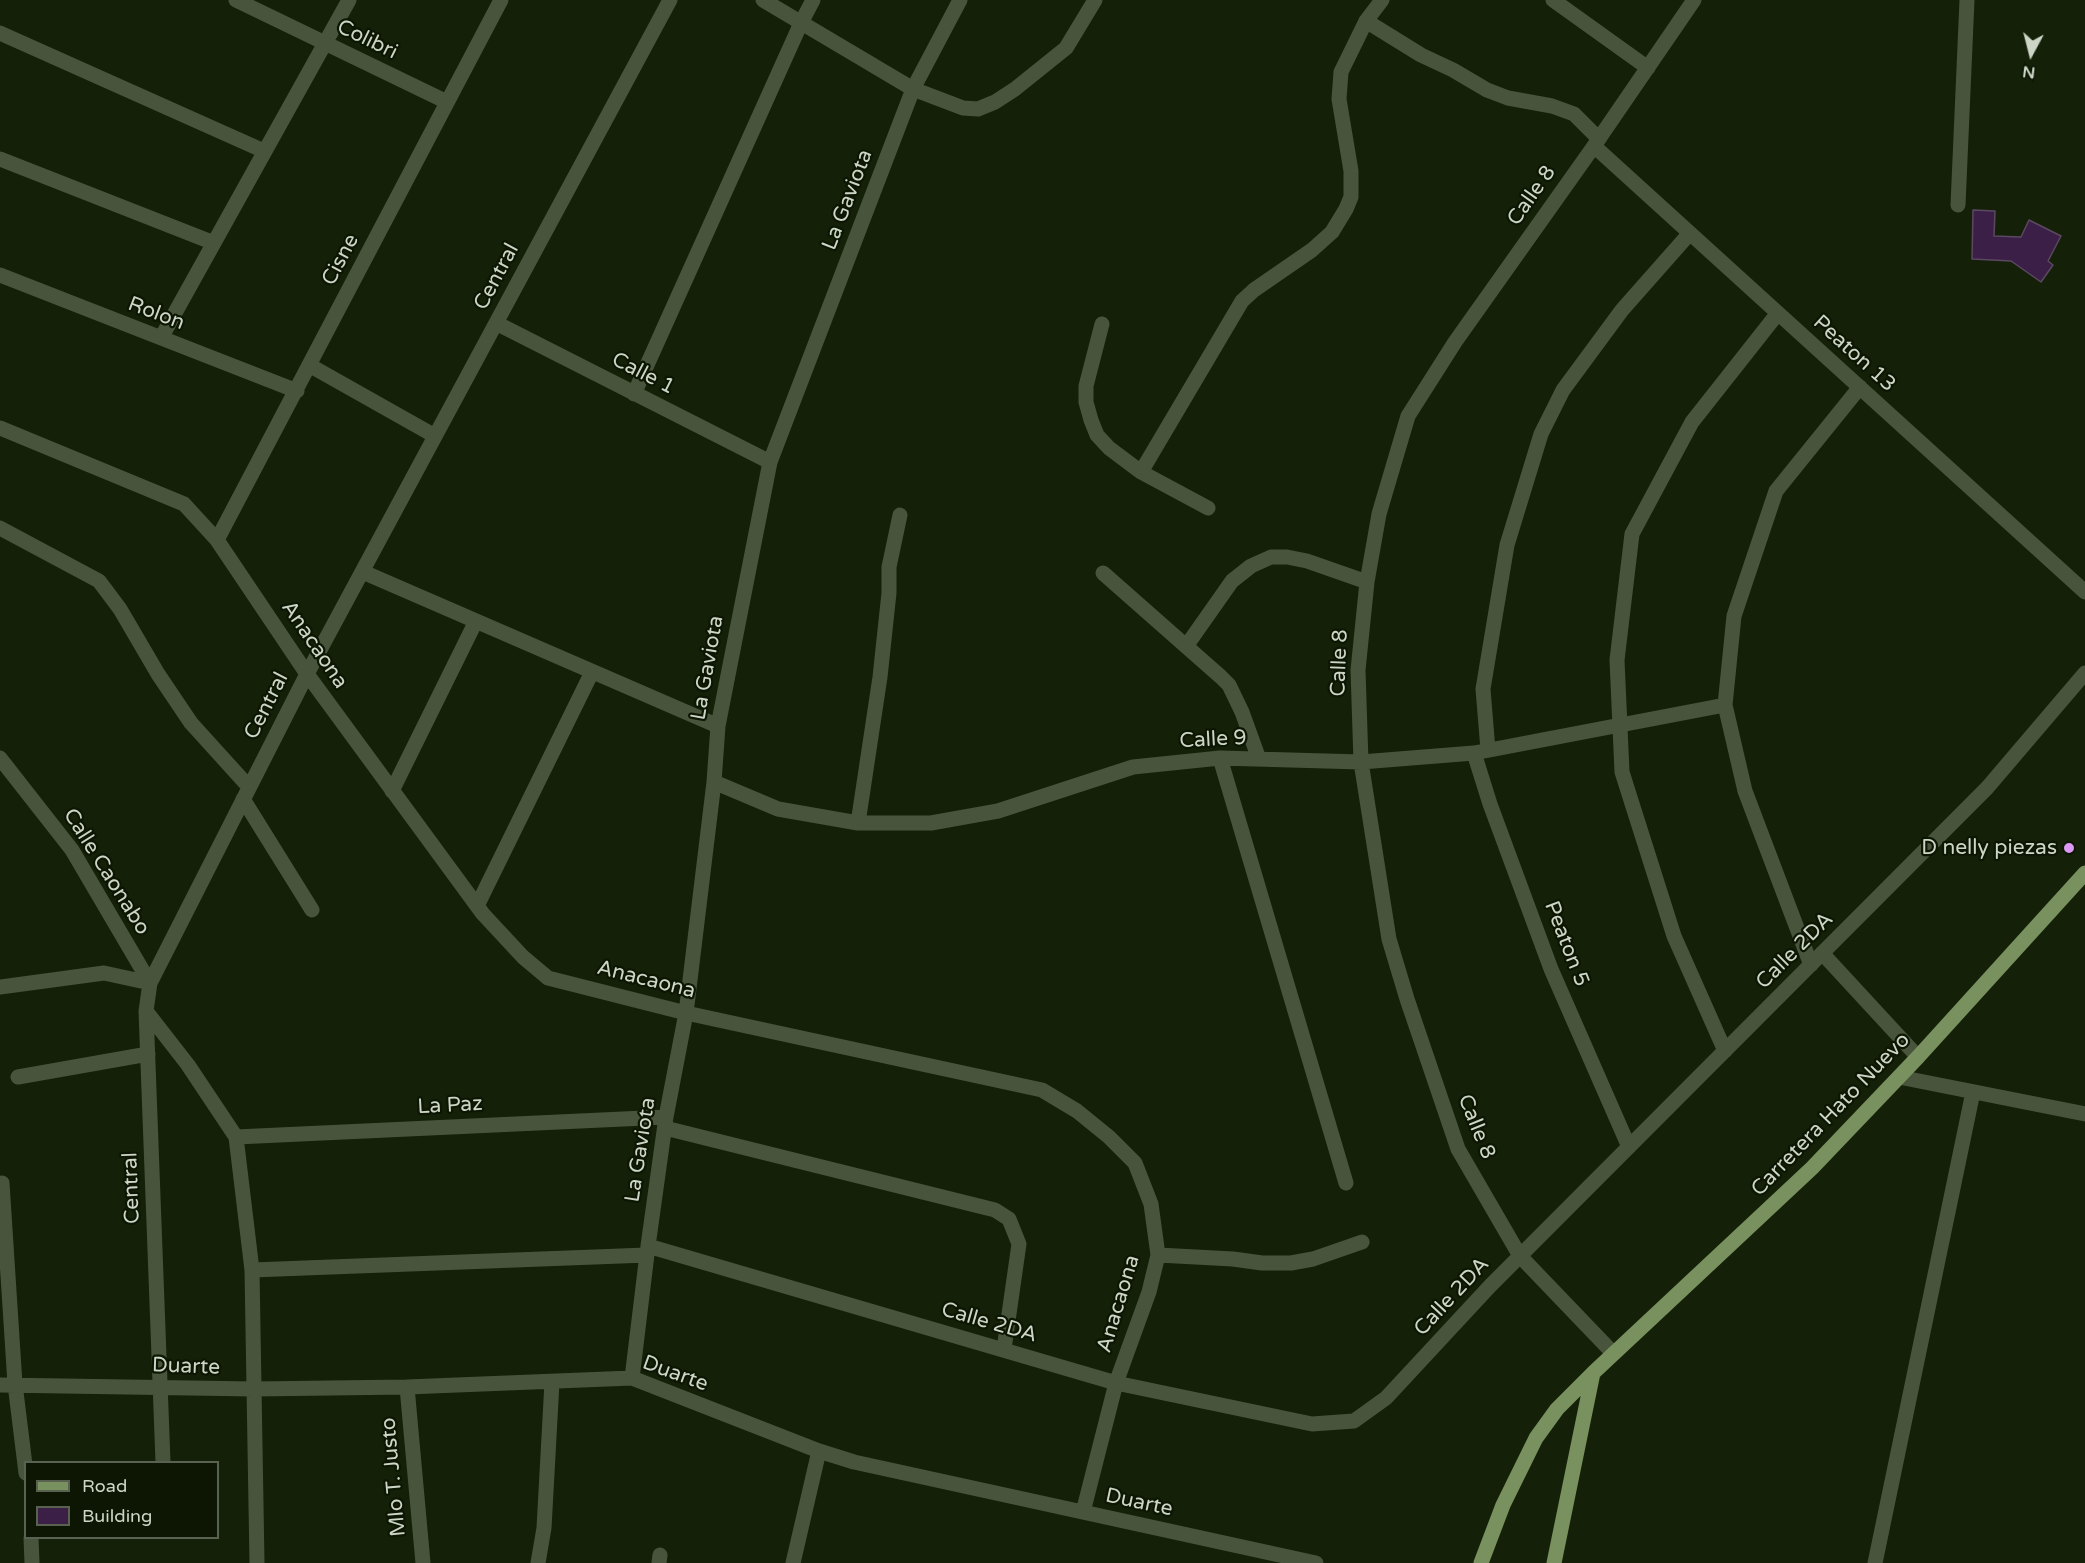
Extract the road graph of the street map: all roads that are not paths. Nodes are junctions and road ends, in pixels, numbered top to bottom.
1 (236, 0) edge
2 (349, 0) edge
3 (501, 0) edge
4 (670, 0) edge
5 (763, 0) edge
6 (813, 0) edge
7 (960, 0) edge
8 (1095, 0) edge
9 (1382, 0) edge
10 (1553, 0) edge
11 (1694, 0) edge
12 (1967, 0) edge
13 (1366, 21) junction
14 (801, 23) junction
15 (0, 33) edge
16 (324, 43) junction
17 (1648, 68) junction
18 (913, 89) junction
19 (447, 102) junction
20 (1597, 143) junction
21 (264, 151) junction
22 (0, 159) edge
23 (1958, 205) dead end
24 (1690, 233) junction
25 (214, 243) junction
26 (0, 275) edge
27 (1778, 313) junction
28 (496, 323) junction
29 (1102, 324) dead end
30 (161, 338) junction
31 (309, 365) junction
32 (1860, 387) junction
33 (297, 391) junction
34 (634, 394) junction
35 (0, 428) edge
36 (435, 436) junction
37 (770, 462) junction
38 (1141, 472) junction
39 (1208, 508) dead end
40 (900, 515) dead end
41 (0, 528) edge
42 (218, 540) junction
43 (363, 572) junction
44 (1103, 573) dead end
45 (1367, 582) junction
46 (2085, 592) edge
47 (476, 621) junction
48 (1187, 645) junction
49 (592, 672) junction
50 (2085, 673) edge
51 (307, 674) junction
52 (1725, 705) junction
53 (1619, 723) junction
54 (718, 726) junction
55 (1481, 751) junction
56 (0, 758) edge
57 (1220, 758) junction
58 (1259, 759) junction
59 (1361, 762) junction
60 (714, 782) junction
61 (392, 791) junction
62 (246, 793) junction
63 (858, 823) junction
64 (2085, 873) edge
65 (477, 906) junction
66 (312, 910) dead end
67 (1817, 959) junction
68 (150, 983) junction
69 (0, 987) edge
70 (146, 1011) junction
71 (686, 1012) junction
72 (1725, 1051) junction
73 (148, 1054) junction
74 (1918, 1057) junction
75 (18, 1077) dead end
76 (1899, 1077) junction
77 (1973, 1092) junction
78 (2085, 1114) edge
79 (665, 1122) junction
80 (236, 1137) junction
81 (1629, 1147) junction
82 (2, 1183) dead end
83 (1346, 1183) dead end
84 (1362, 1242) dead end
85 (647, 1250) junction
86 (1158, 1254) junction
87 (1520, 1256) junction
88 (252, 1270) junction
89 (1004, 1349) junction
90 (1613, 1353) junction
91 (1593, 1373) junction
92 (632, 1378) junction
93 (552, 1382) junction
94 (1116, 1383) junction
95 (7, 1384) edge
96 (161, 1387) junction
97 (407, 1387) junction
98 (254, 1389) junction
99 (819, 1451) junction
100 (163, 1461) edge
101 (24, 1464) edge
102 (1083, 1512) junction
103 (31, 1539) edge
104 (32, 1563) edge
105 (257, 1563) edge
106 (423, 1563) edge
107 (538, 1563) edge
108 (793, 1563) edge
109 (1316, 1563) edge
110 (1481, 1563) edge
111 (1554, 1563) edge
112 (1875, 1563) edge

1 - 16 street, Colibri
2 - 16 street
3 - 19 street, Cisne
4 - 28 street, Central
5 - 14 street
6 - 14 street
7 - 18 street, La Gaviota
8 - 18 street
9 - 13 street
10 - 17 street
11 - 17 street, Calle 8
12 - 23 street
13 - 20 street, Peaton 13
13 - 38 street
14 - 18 street
14 - 34 street
15 - 21 street
16 - 19 street, Colibri
16 - 21 street
17 - 20 street, Calle 8
18 - 37 street, La Gaviota
19 - 31 street, Cisne
20 - 24 street, Peaton 13
20 - 45 street, Calle 8
21 - 25 street
22 - 25 street
24 - 27 street, Peaton 13
24 - 55 street, Peaton 5
25 - 30 street
26 - 30 street, Rolon
27 - 32 street, Peaton 13
27 - 53 street
28 - 34 street, Calle 1
28 - 36 street, Central
29 - 38 street
30 - 33 street, Rolon
31 - 33 street, Cisne
31 - 36 street
32 - 46 street, Peaton 13
32 - 52 street
33 - 42 street, Cisne
34 - 37 street, Calle 1
35 - 42 street, Anacaona
36 - 43 street, Central
37 - 54 street, La Gaviota
38 - 39 street
40 - 63 street
41 - 62 street
42 - 51 street, Anacaona
43 - 47 street
43 - 51 street, Central
44 - 48 street
45 - 48 street
45 - 59 street, Calle 8
47 - 49 street
47 - 61 street
48 - 58 street
49 - 54 street
49 - 65 street
50 - 67 street, Calle 2DA
51 - 61 street, Anacaona
51 - 62 street, Central
52 - 53 street, Calle 9
52 - 67 street
53 - 55 street, Calle 9
53 - 72 street
54 - 60 street, La Gaviota
55 - 59 street, Calle 9
55 - 81 street, Peaton 5
56 - 68 street, Calle Caonabo
57 - 58 street, Calle 9
57 - 63 street, Calle 9
57 - 83 street
58 - 59 street, Calle 9
59 - 87 street, Calle 8
60 - 63 street, Calle 9
60 - 71 street, La Gaviota
61 - 65 street, Anacaona
62 - 66 street
62 - 68 street, Central
64 - 74 main road, Carretera Hato Nuevo
65 - 71 street, Anacaona
67 - 72 street, Calle 2DA
67 - 74 street
68 - 69 street
68 - 70 street, Central
70 - 73 street, Central
70 - 80 street
71 - 79 street, La Gaviota
71 - 86 street, Anacaona
72 - 81 street, Calle 2DA
73 - 75 street
73 - 96 street, Central
74 - 76 main road, Carretera Hato Nuevo
76 - 77 street
76 - 90 main road, Carretera Hato Nuevo
77 - 78 street
77 - 112 street
79 - 80 street, La Paz
79 - 85 street, La Gaviota
79 - 89 street, La Paz
80 - 88 street
81 - 87 street, Calle 2DA
82 - 95 street
84 - 86 street
85 - 88 street, Calle 2DA
85 - 89 street, Calle 2DA
85 - 92 street, La Gaviota
86 - 94 street, Anacaona
87 - 90 street, Calle 8
87 - 94 street, Calle 2DA
88 - 98 street
89 - 94 street, Calle 2DA
90 - 91 main road, Carretera Hato Nuevo
91 - 110 main road, Carretera Hato Nuevo
91 - 111 main road
92 - 93 street, Duarte
92 - 99 street, Duarte
93 - 97 street, Duarte
93 - 107 street
94 - 102 street, Anacaona
95 - 96 street, Duarte
95 - 101 street
96 - 98 street, Duarte
96 - 100 street, Central
97 - 98 street, Duarte
97 - 106 street, Mlo T. Justo
98 - 105 street
99 - 102 street, Duarte
99 - 108 street
102 - 109 street, Duarte
103 - 104 street

